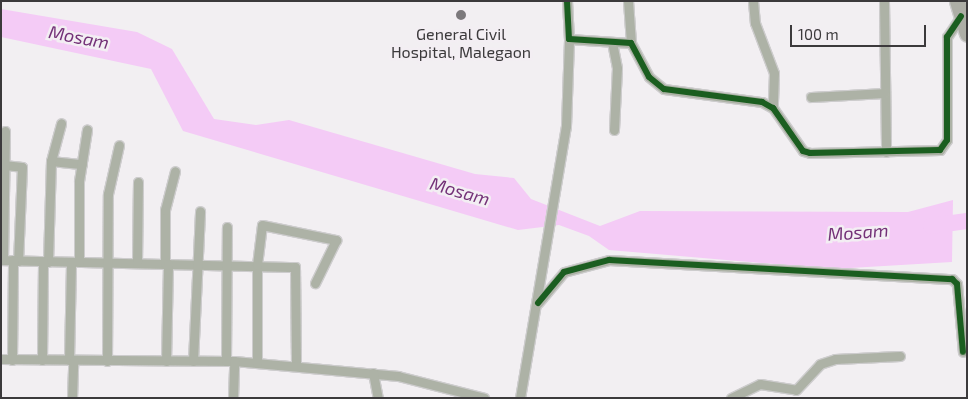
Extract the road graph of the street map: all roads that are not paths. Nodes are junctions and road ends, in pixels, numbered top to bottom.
1 (567, 1) edge
2 (628, 1) edge
3 (753, 1) edge
4 (884, 1) edge
5 (959, 8) edge
6 (967, 33) edge
7 (568, 39) junction
8 (612, 42) junction
9 (631, 43) junction
10 (885, 93) junction
11 (811, 97) dead end
12 (773, 108) junction
13 (61, 123) dead end
14 (87, 130) dead end
15 (614, 130) dead end
16 (5, 131) dead end
17 (119, 145) dead end
18 (886, 152) junction
19 (50, 161) junction
20 (4, 164) junction
21 (82, 164) junction
22 (175, 171) dead end
23 (138, 182) dead end
24 (2, 199) edge
25 (200, 211) dead end
26 (227, 227) dead end
27 (2, 228) edge
28 (2, 260) edge
29 (16, 261) junction
30 (45, 262) junction
31 (75, 262) junction
32 (107, 263) junction
33 (136, 263) junction
34 (167, 264) junction
35 (196, 264) junction
36 (226, 265) junction
37 (257, 265) junction
38 (315, 283) dead end
39 (538, 303) junction
40 (963, 352) dead end
41 (900, 356) dead end
42 (1, 360) edge
43 (12, 360) junction
44 (42, 360) junction
45 (71, 360) junction
46 (107, 361) junction
47 (166, 361) junction
48 (193, 361) junction
49 (230, 361) junction
50 (257, 363) junction
51 (296, 366) junction
52 (373, 373) junction
53 (451, 393) edge
54 (72, 398) edge
55 (233, 398) edge
56 (378, 398) edge
57 (484, 398) edge
58 (520, 398) edge
59 (731, 398) edge

1 - 7 street
2 - 9 street
3 - 12 street
4 - 10 street
5 - 6 highway
5 - 18 street
7 - 8 street
7 - 39 street
8 - 9 street
8 - 15 street
9 - 12 street
10 - 11 street
10 - 18 street
12 - 18 street
13 - 19 street
14 - 21 street
16 - 20 street
17 - 32 street
19 - 21 street
19 - 30 street
20 - 24 street
20 - 29 street
21 - 31 street
22 - 34 street
23 - 33 street
24 - 27 street
25 - 35 street
26 - 36 street
27 - 28 street
28 - 29 street
29 - 30 street
29 - 43 street
30 - 31 street
30 - 44 street
31 - 32 street
31 - 45 street
32 - 33 street
32 - 46 street
33 - 34 street
34 - 35 street
34 - 47 street
35 - 36 street
35 - 48 street
36 - 37 street
36 - 49 street
37 - 38 street
37 - 50 street
37 - 51 street
39 - 40 street
39 - 58 street
41 - 59 street
42 - 43 street
43 - 44 street
44 - 45 street
45 - 46 street
45 - 54 street
46 - 47 street
47 - 48 street
48 - 49 street
49 - 50 street
49 - 55 street
50 - 51 street
51 - 52 street
52 - 53 street
52 - 56 street
53 - 57 street

